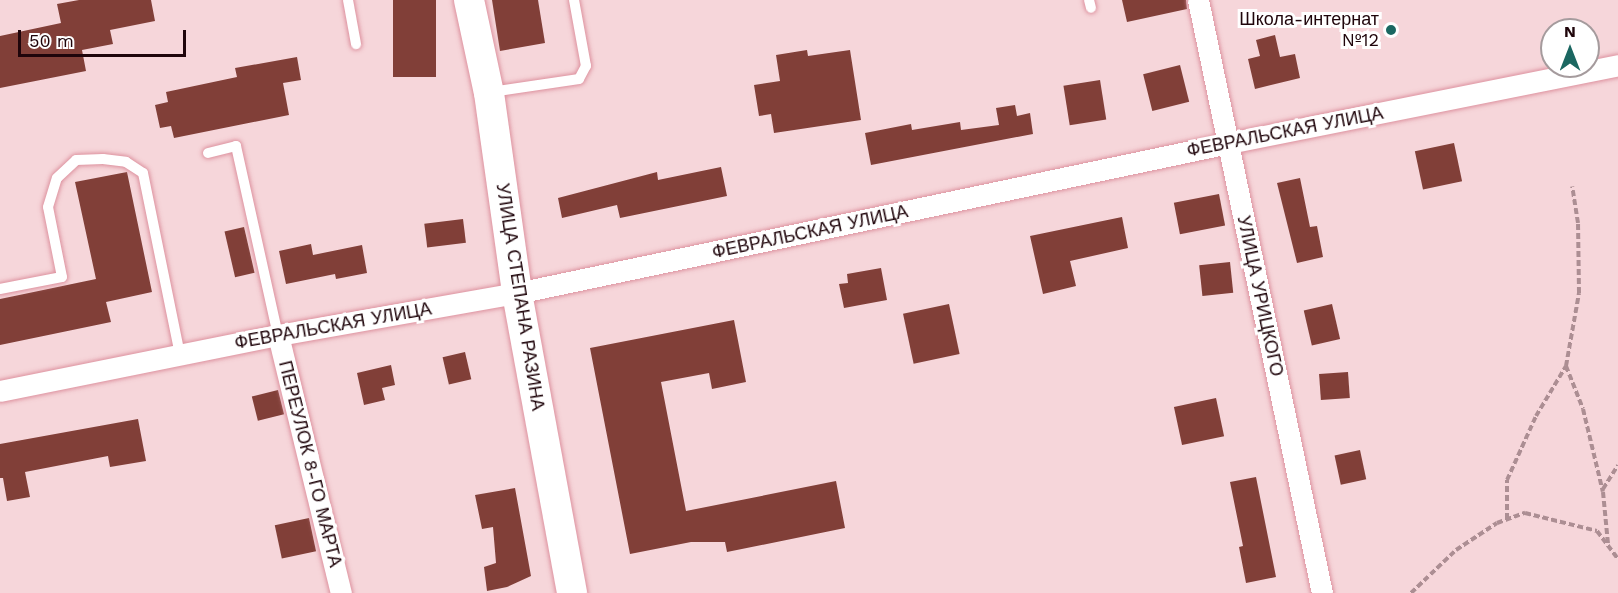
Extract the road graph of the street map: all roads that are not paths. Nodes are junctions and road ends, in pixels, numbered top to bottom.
1 (348, 0) edge
2 (469, 0) edge
3 (574, 0) edge
4 (1198, 0) edge
5 (356, 44) dead end
6 (1618, 65) edge
7 (489, 93) junction
8 (1229, 143) junction
9 (208, 153) dead end
10 (0, 289) edge
11 (517, 293) junction
12 (278, 335) junction
13 (180, 355) junction
14 (0, 391) edge
15 (341, 593) edge
16 (572, 593) edge
17 (1322, 593) edge

1 - 5 lane
2 - 7 main road, УЛИЦА СТЕПАНА РАЗИНА
3 - 7 lane
4 - 8 street, УЛИЦА УРИЦКОГО
6 - 8 street, ФЕВРАЛЬСКАЯ УЛИЦА
7 - 11 main road, УЛИЦА СТЕПАНА РАЗИНА
8 - 11 street, ФЕВРАЛЬСКАЯ УЛИЦА
8 - 17 street, УЛИЦА УРИЦКОГО
9 - 12 lane
10 - 13 lane
11 - 12 street, ФЕВРАЛЬСКАЯ УЛИЦА
11 - 16 main road, УЛИЦА СТЕПАНА РАЗИНА
12 - 13 street, ФЕВРАЛЬСКАЯ УЛИЦА
12 - 15 street, ПЕРЕУЛОК 8-ГО МАРТА
13 - 14 street, ФЕВРАЛЬСКАЯ УЛИЦА

